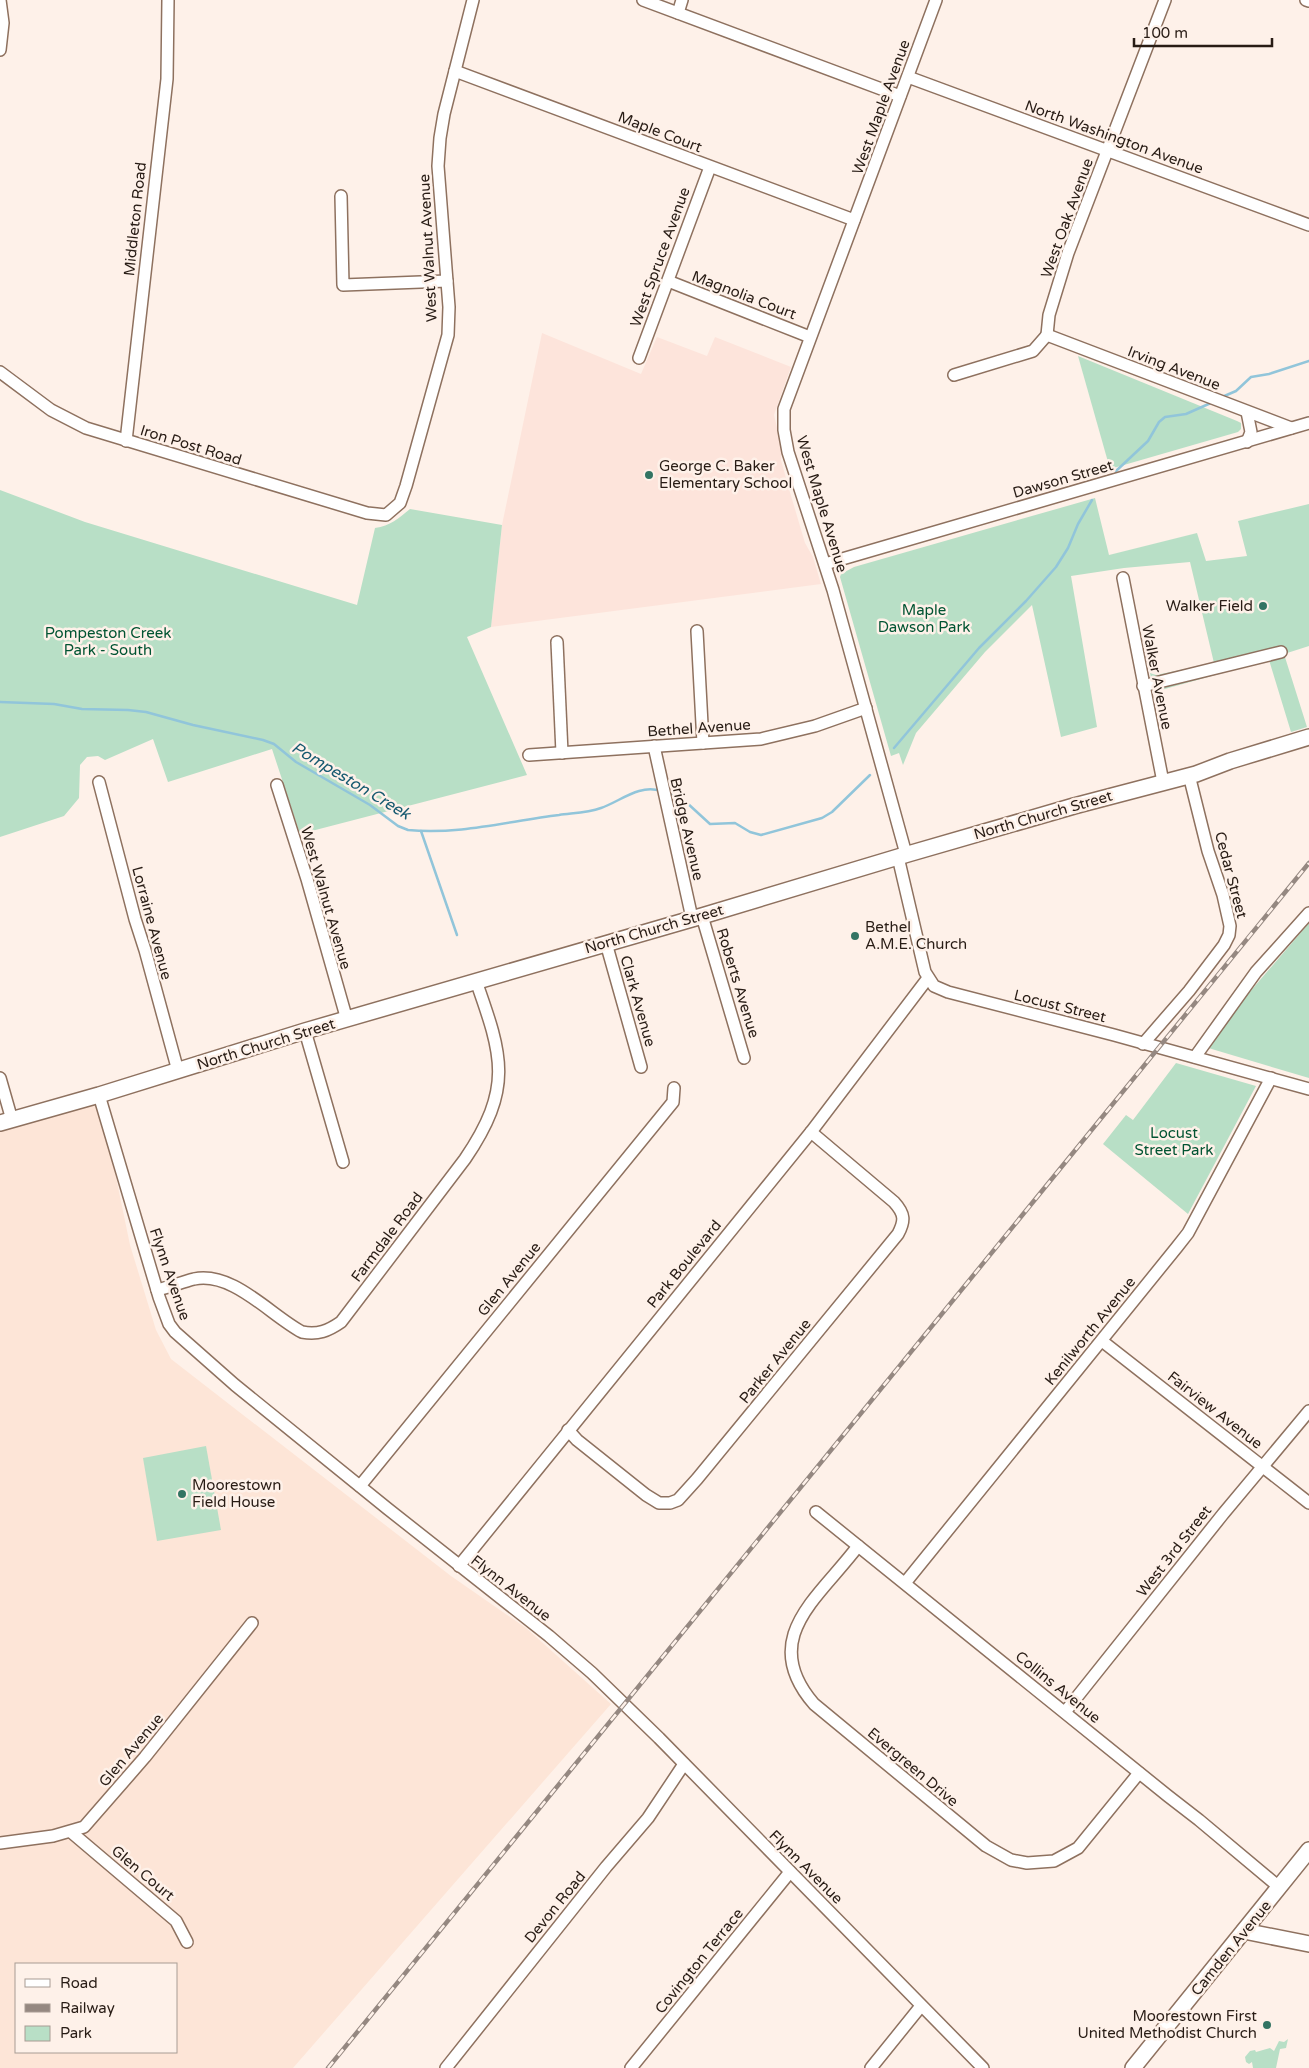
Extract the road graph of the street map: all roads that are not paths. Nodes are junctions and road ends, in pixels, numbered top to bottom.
1 (0, 0) edge
2 (168, 0) edge
3 (472, 0) edge
4 (643, 0) edge
5 (682, 0) edge
6 (936, 0) edge
7 (1165, 0) edge
8 (678, 12) junction
9 (0, 50) edge
10 (455, 70) junction
11 (908, 77) junction
12 (900, 96) junction
13 (1107, 150) junction
14 (710, 167) junction
15 (342, 196) dead end
16 (854, 220) junction
17 (1309, 226) edge
18 (447, 281) junction
19 (668, 281) junction
20 (1047, 336) junction
21 (810, 337) junction
22 (639, 358) dead end
23 (0, 372) edge
24 (954, 375) dead end
25 (1248, 412) junction
26 (1309, 424) edge
27 (1291, 428) junction
28 (126, 441) junction
29 (1247, 442) junction
30 (386, 515) joint
31 (825, 564) junction
32 (1123, 578) dead end
33 (697, 631) dead end
34 (557, 642) dead end
35 (1280, 652) dead end
36 (1144, 686) junction
37 (866, 708) junction
38 (1309, 737) edge
39 (703, 743) junction
40 (654, 746) junction
41 (562, 753) junction
42 (529, 755) dead end
43 (1189, 775) junction
44 (99, 782) dead end
45 (1163, 782) junction
46 (277, 785) dead end
47 (902, 856) junction
48 (1309, 913) edge
49 (697, 917) junction
50 (606, 943) junction
51 (928, 978) junction
52 (476, 981) junction
53 (346, 1020) junction
54 (305, 1031) junction
55 (1144, 1044) junction
56 (1194, 1057) junction
57 (744, 1058) dead end
58 (641, 1067) dead end
59 (178, 1071) junction
60 (0, 1078) edge
61 (1270, 1078) junction
62 (674, 1088) dead end
63 (1309, 1089) edge
64 (100, 1095) junction
65 (6, 1122) edge
66 (811, 1132) junction
67 (343, 1162) dead end
68 (158, 1290) junction
69 (1102, 1341) junction
70 (1309, 1411) edge
71 (568, 1430) junction
72 (1262, 1467) junction
73 (360, 1486) junction
74 (1309, 1503) edge
75 (816, 1512) dead end
76 (858, 1546) junction
77 (459, 1566) junction
78 (905, 1583) junction
79 (252, 1623) dead end
80 (1065, 1712) junction
81 (684, 1764) junction
82 (1139, 1773) junction
83 (71, 1832) junction
84 (0, 1843) edge
85 (1309, 1850) edge
86 (790, 1872) junction
87 (1279, 1887) junction
88 (1244, 1931) junction
89 (187, 1942) dead end
90 (1309, 1944) edge
91 (921, 2006) junction
92 (446, 2068) edge
93 (631, 2068) edge
94 (871, 2068) edge
95 (983, 2068) edge
96 (1133, 2068) edge

1 - 9 street
2 - 28 street, Middleton Road
3 - 10 street, West Walnut Avenue
4 - 8 street
5 - 8 street
6 - 11 street, West Maple Avenue
7 - 13 street, West Oak Avenue
8 - 12 street
10 - 14 street, Maple Court
10 - 18 street, West Walnut Avenue
11 - 12 street, West Maple Avenue
11 - 13 street, North Washington Avenue
12 - 16 street, West Maple Avenue
13 - 17 street, North Washington Avenue
13 - 20 street, West Oak Avenue
14 - 16 street, Maple Court
14 - 19 street, West Spruce Avenue
15 - 18 street
16 - 21 street, West Maple Avenue
18 - 30 street, West Walnut Avenue
19 - 21 street, Magnolia Court
19 - 22 street, West Spruce Avenue
20 - 24 street
20 - 25 street, Irving Avenue
21 - 31 street, West Maple Avenue
23 - 28 street, Iron Post Road
25 - 27 street, Irving Avenue
25 - 29 street
26 - 27 street, Dawson Street
27 - 29 street, Dawson Street
28 - 30 street, Iron Post Road
29 - 31 street, Dawson Street
31 - 37 street, West Maple Avenue
32 - 36 street, Walker Avenue
33 - 39 street
34 - 41 street
35 - 36 street
36 - 45 street, Walker Avenue
37 - 39 street, Bethel Avenue
37 - 47 street, West Maple Avenue
38 - 43 main road, North Church Street
39 - 40 street, Bethel Avenue
40 - 41 street, Bethel Avenue
40 - 49 street, Bridge Avenue
41 - 42 street, Bethel Avenue
43 - 45 main road, North Church Street
43 - 55 street, Cedar Street
44 - 59 street, Lorraine Avenue
45 - 47 main road, North Church Street
46 - 53 street, West Walnut Avenue
47 - 49 main road, North Church Street
47 - 51 street
48 - 56 street
49 - 50 main road, North Church Street
49 - 57 street, Roberts Avenue
50 - 52 main road, North Church Street
50 - 58 street, Clark Avenue
51 - 55 street, Locust Street
51 - 66 street, Park Boulevard
52 - 53 main road, North Church Street
52 - 68 street, Farmdale Road
53 - 54 main road, North Church Street
54 - 59 main road, North Church Street
54 - 67 street
55 - 56 street, Locust Street
56 - 61 street, Locust Street
59 - 64 main road, North Church Street
60 - 65 street
61 - 63 street, Locust Street
61 - 69 street, Kenilworth Avenue
62 - 73 street, Glen Avenue
64 - 65 main road, North Church Street
64 - 68 street, Flynn Avenue
66 - 71 street, Park Boulevard
66 - 71 street, Parker Avenue
68 - 73 street, Flynn Avenue
69 - 72 street, Fairview Avenue
69 - 78 street, Kenilworth Avenue
70 - 72 street, West 3rd Street
71 - 77 street, Park Boulevard
72 - 74 street, Fairview Avenue
72 - 80 street, West 3rd Street
73 - 77 street, Flynn Avenue
75 - 76 street, Collins Avenue
76 - 78 street, Collins Avenue
76 - 82 street, Evergreen Drive
77 - 81 street, Flynn Avenue
78 - 80 street, Collins Avenue
79 - 83 street, Glen Avenue
80 - 82 street, Collins Avenue
81 - 86 street, Flynn Avenue
81 - 92 street, Devon Road
82 - 87 street, Collins Avenue
83 - 84 street, Glen Avenue
83 - 89 street, Glen Court
85 - 87 main road, Camden Avenue
86 - 91 street, Flynn Avenue
86 - 93 street, Covington Terrace
87 - 88 main road, Camden Avenue
88 - 90 main road
88 - 96 main road, Camden Avenue
91 - 94 street
91 - 95 street, Flynn Avenue

